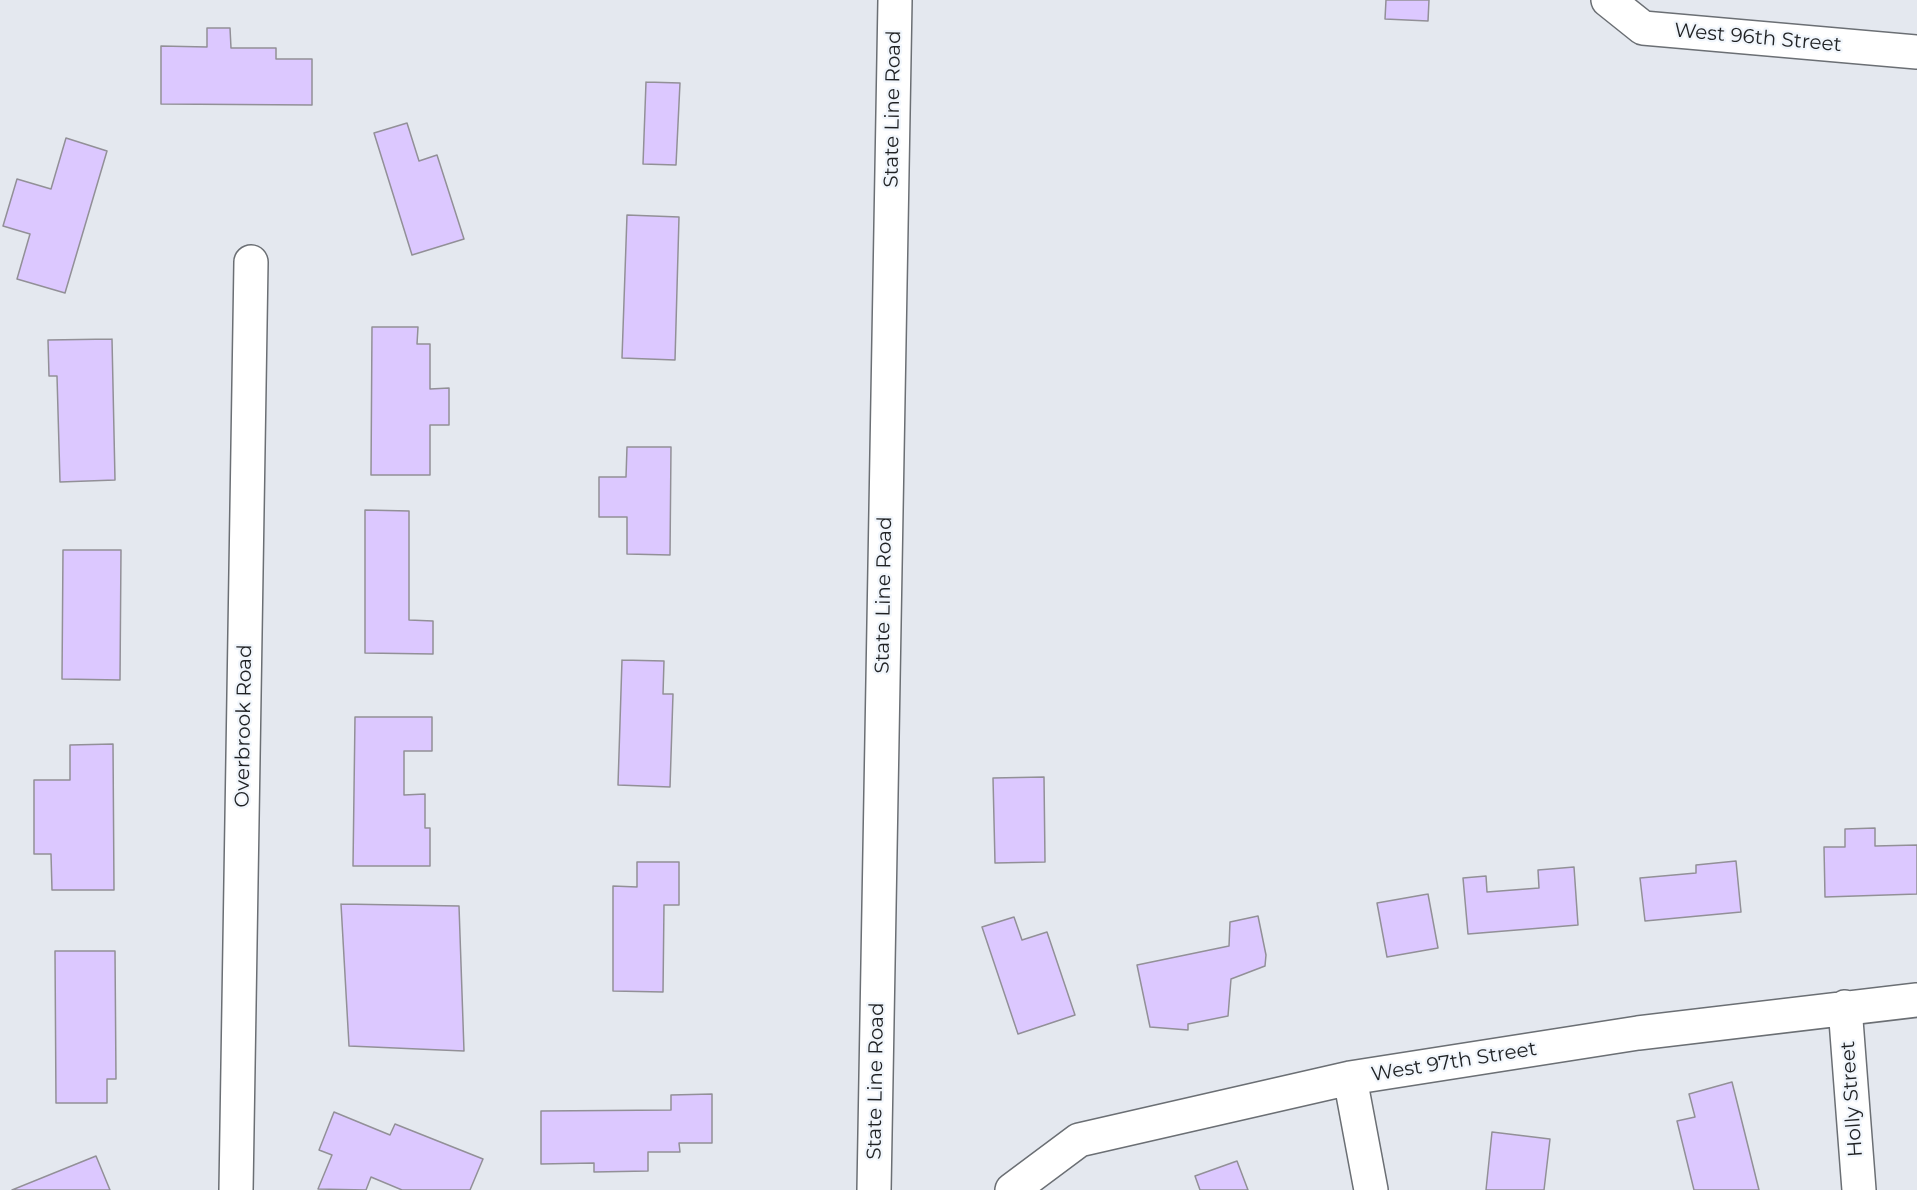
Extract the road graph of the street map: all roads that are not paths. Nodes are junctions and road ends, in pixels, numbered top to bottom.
1 (895, 0) edge
2 (1608, 0) edge
3 (1917, 52) edge
4 (251, 262) dead end
5 (1917, 1000) edge
6 (1845, 1007) junction
7 (1350, 1078) junction
8 (236, 1190) edge
9 (874, 1190) edge
10 (1012, 1190) edge
11 (1371, 1190) edge
12 (1859, 1190) edge

1 - 9 street, State Line Road
2 - 3 street, West 96th Street
4 - 8 street, Overbrook Road
5 - 6 street, West 97th Street
6 - 7 street, West 97th Street
6 - 12 street, Holly Street
7 - 10 street, West 97th Street
7 - 11 street

